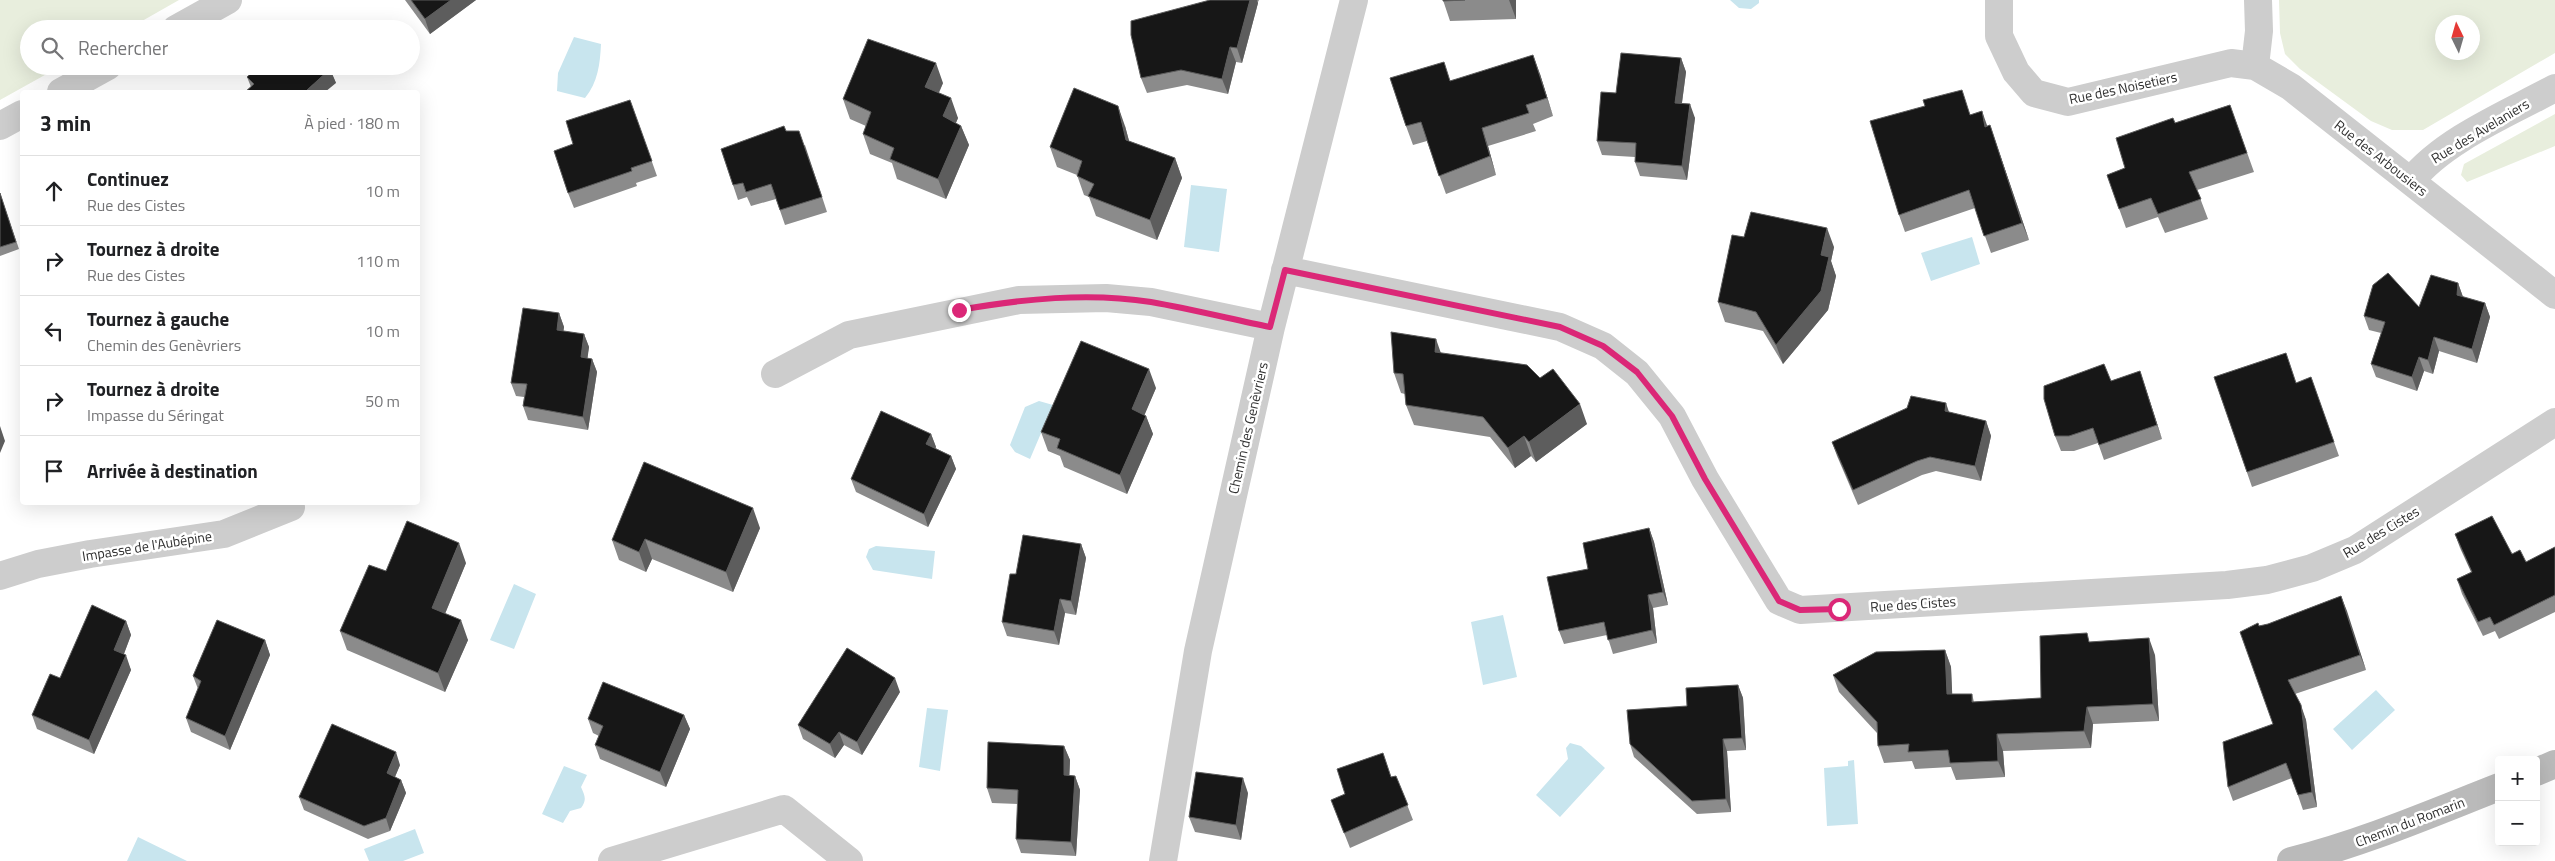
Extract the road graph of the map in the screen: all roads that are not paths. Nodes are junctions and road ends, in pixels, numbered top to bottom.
1 (228, 0) edge
2 (1354, 0) edge
3 (1999, 0) edge
4 (2258, 0) edge
5 (192, 20) edge
6 (2255, 66) junction
7 (92, 75) edge
8 (2555, 88) edge
9 (65, 90) edge
10 (20, 115) edge
11 (0, 126) edge
12 (2411, 181) junction
13 (1285, 270) junction
14 (2555, 295) edge
15 (1270, 327) junction
16 (775, 374) dead end
17 (2555, 422) edge
18 (291, 507) dead end
19 (0, 576) edge
20 (2555, 764) edge
21 (2540, 770) edge
22 (2495, 789) edge
23 (612, 861) edge
24 (849, 861) edge
25 (1163, 861) edge
26 (2291, 861) edge

1 - 5 street
2 - 13 street, Chemin des Genèvriers
3 - 6 street, Rue des Noisetiers
4 - 6 street
6 - 12 street, Rue des Arbousiers
7 - 9 street
8 - 12 street, Rue des Avelaniers
10 - 11 street
12 - 14 street, Rue des Arbousiers
13 - 15 street, Chemin des Genèvriers
13 - 17 street, Rue des Cistes
15 - 16 street
15 - 25 street, Chemin des Genèvriers
18 - 19 street, Impasse de l'Aubépine
20 - 21 street
22 - 26 street, Chemin du Romarin
23 - 24 street

